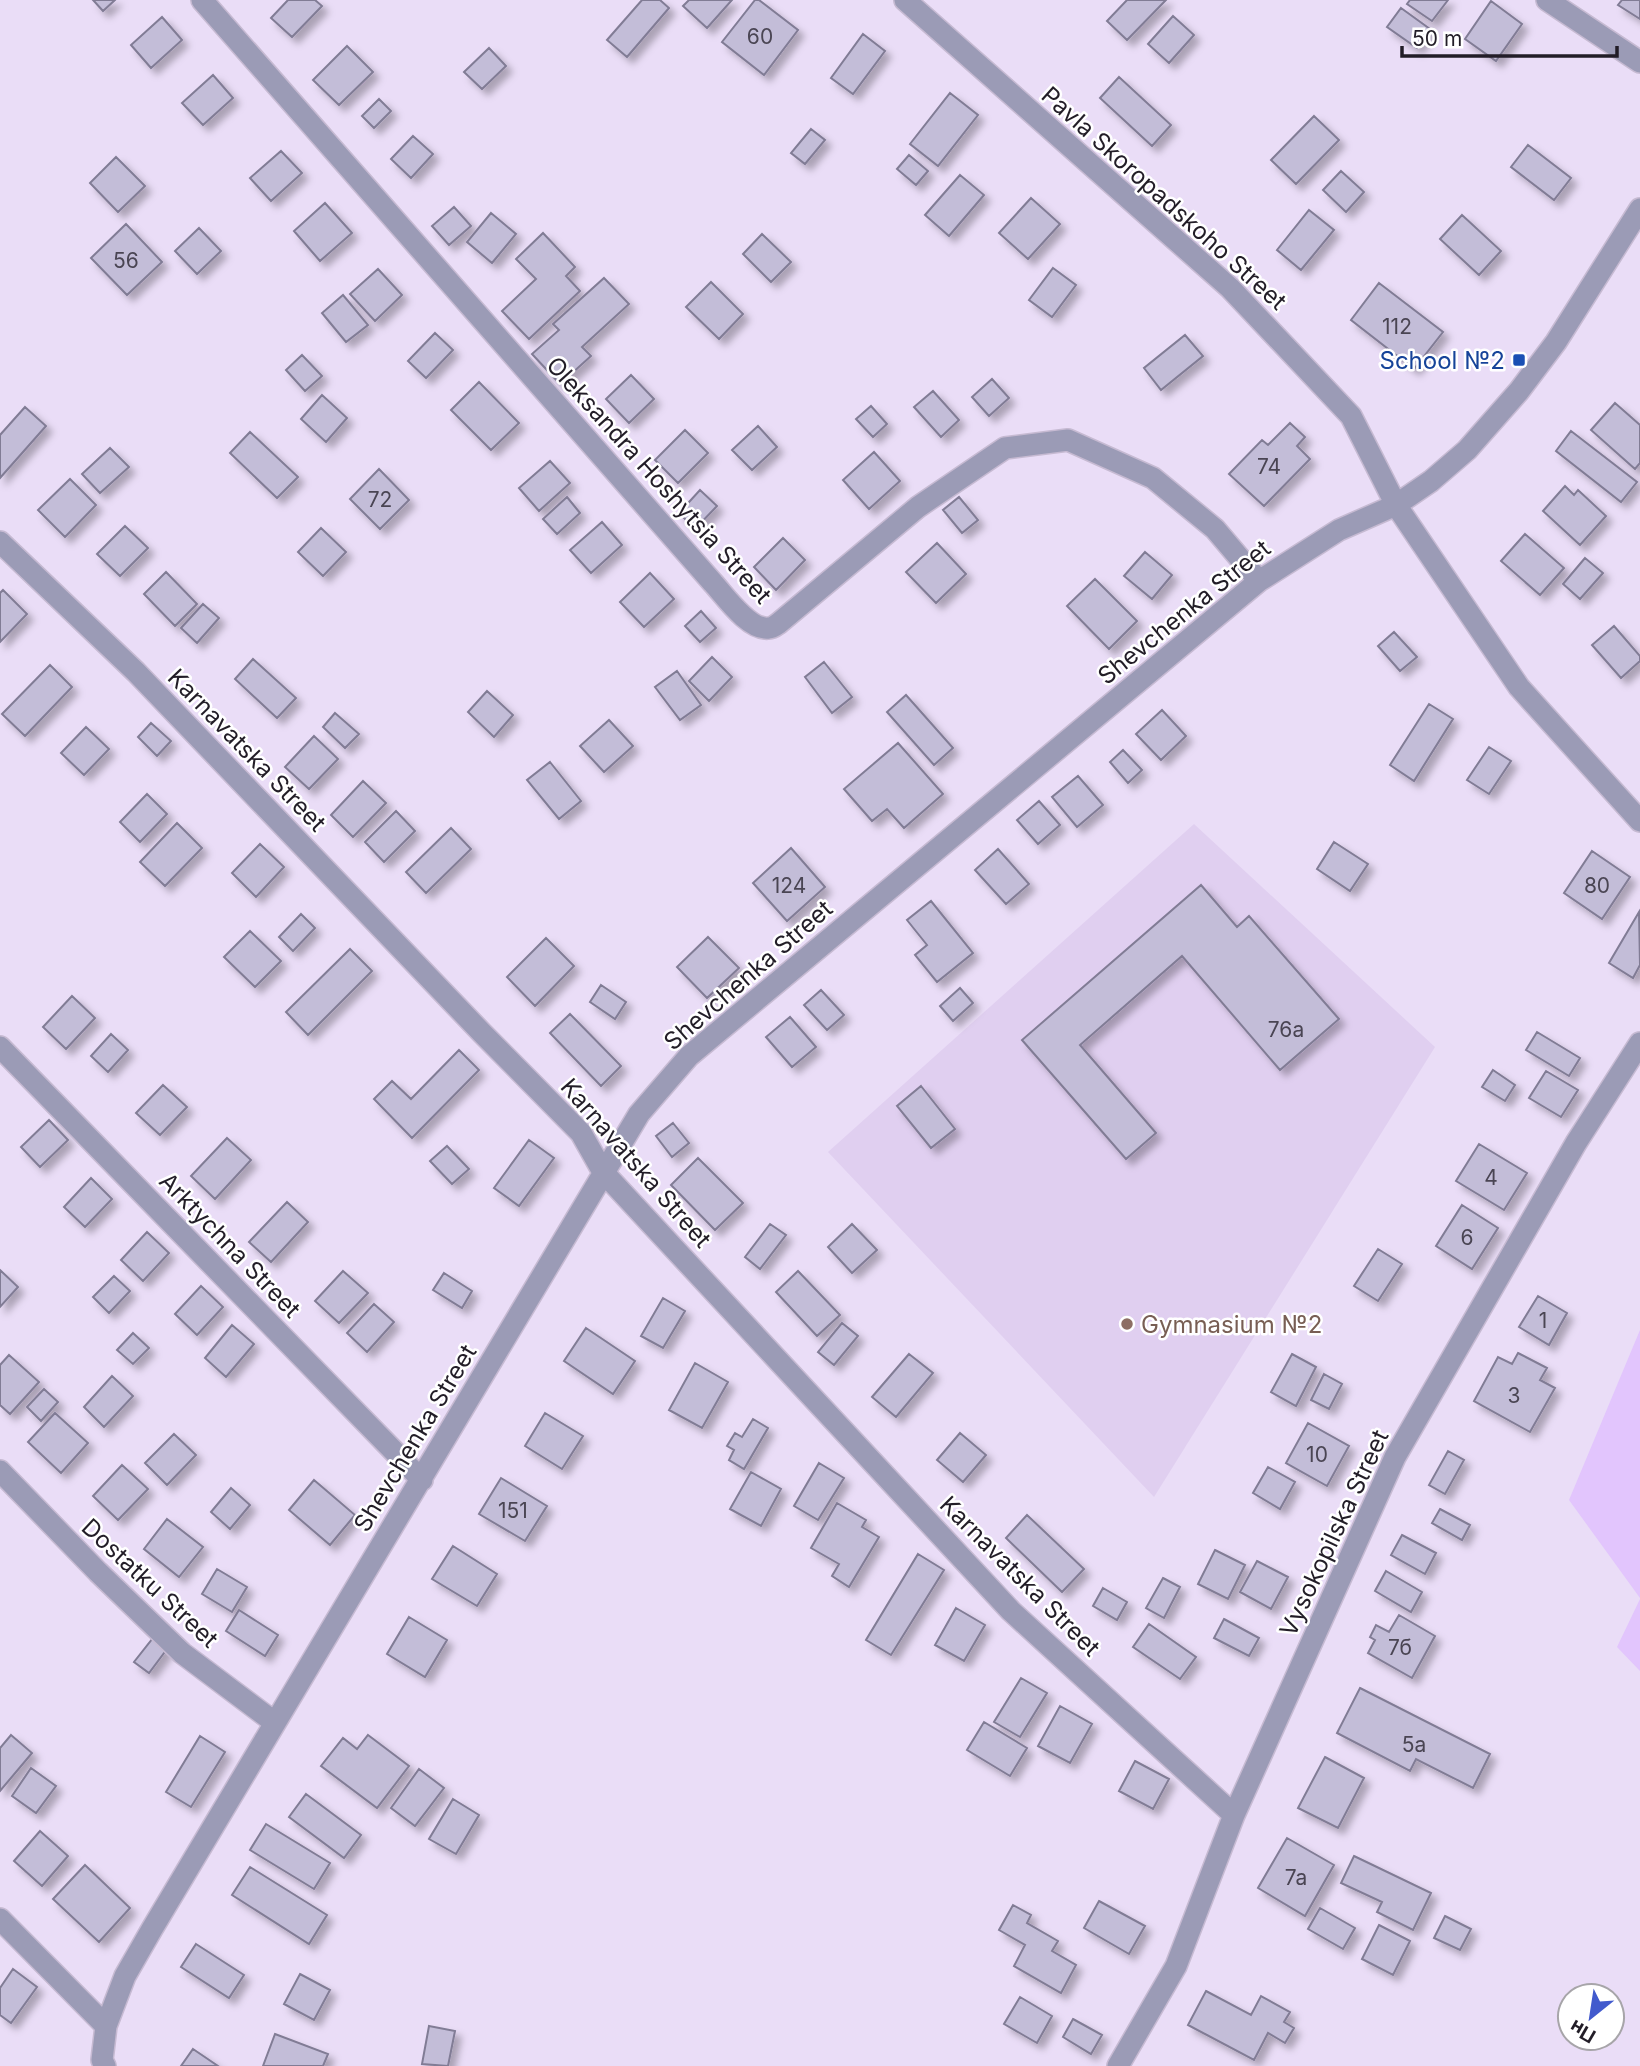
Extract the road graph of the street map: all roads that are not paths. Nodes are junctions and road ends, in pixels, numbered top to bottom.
1 (202, 0) edge
2 (905, 0) edge
3 (1547, 0) edge
4 (1640, 62) edge
5 (1640, 209) edge
6 (1396, 506) junction
7 (0, 542) edge
8 (1259, 581) junction
9 (1640, 821) edge
10 (1640, 1043) edge
11 (0, 1047) edge
12 (603, 1172) junction
13 (0, 1471) edge
14 (422, 1480) junction
15 (274, 1722) junction
16 (1234, 1815) junction
17 (0, 1919) edge
18 (106, 2026) junction
19 (101, 2064) edge
20 (1118, 2066) edge

1 - 8 street, Oleksandra Hoshytsia Street
2 - 6 street, Pavla Skoropadskoho Street
3 - 4 street
5 - 6 street, Shevchenka Street
6 - 8 street, Shevchenka Street
6 - 9 street, Pavla Skoropadskoho Street
7 - 12 street, Karnavatska Street
8 - 12 street, Shevchenka Street
10 - 16 street, Vysokopilska Street
11 - 14 street, Arktychna Street
12 - 14 street, Shevchenka Street
12 - 16 street, Karnavatska Street
13 - 15 street, Dostatku Street
14 - 15 street, Shevchenka Street
15 - 18 street, Shevchenka Street
16 - 20 street, Vysokopilska Street
17 - 18 street
18 - 19 street, Shevchenka Street

